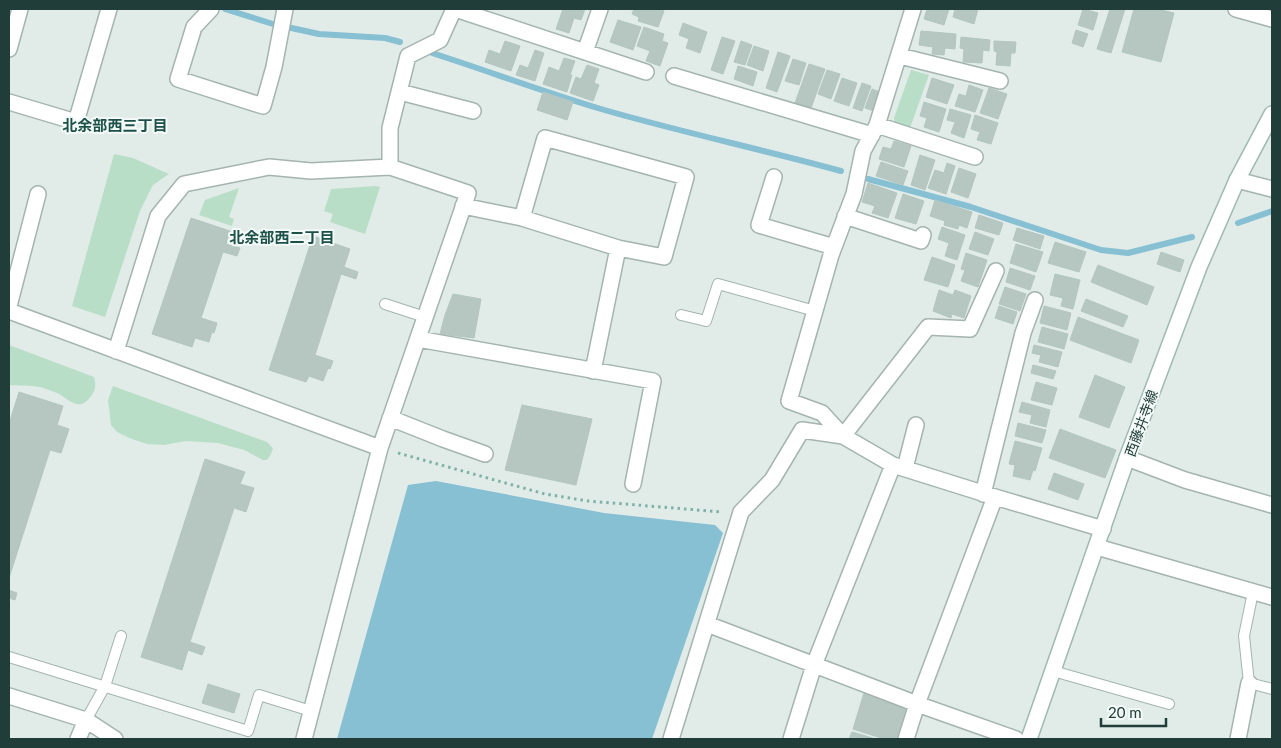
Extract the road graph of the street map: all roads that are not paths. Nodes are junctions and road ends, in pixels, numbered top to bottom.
1 (20, 9) edge
2 (109, 9) edge
3 (211, 9) edge
4 (285, 9) edge
5 (454, 9) edge
6 (600, 9) edge
7 (913, 9) edge
8 (1236, 9) edge
9 (1272, 19) edge
10 (9, 49) edge
11 (585, 52) junction
12 (900, 56) junction
13 (646, 72) dead end
14 (674, 76) dead end
15 (1000, 81) dead end
16 (400, 92) junction
17 (9, 102) edge
18 (473, 111) dead end
19 (1272, 114) edge
20 (875, 130) junction
21 (975, 158) dead end
22 (390, 167) junction
23 (774, 177) dead end
24 (1237, 180) junction
25 (1272, 189) edge
26 (38, 194) dead end
27 (464, 206) junction
28 (845, 216) junction
29 (522, 218) junction
30 (923, 235) dead end
31 (834, 247) junction
32 (618, 248) junction
33 (996, 271) dead end
34 (1035, 300) dead end
35 (385, 304) dead end
36 (9, 306) edge
37 (9, 311) edge
38 (815, 311) junction
39 (682, 315) dead end
40 (425, 317) junction
41 (418, 339) junction
42 (116, 351) junction
43 (593, 370) junction
44 (390, 418) junction
45 (916, 426) dead end
46 (843, 436) junction
47 (380, 448) junction
48 (485, 454) dead end
49 (1127, 458) junction
50 (899, 467) junction
51 (633, 484) dead end
52 (989, 496) junction
53 (1272, 505) edge
54 (1103, 529) junction
55 (1097, 547) junction
56 (1253, 592) junction
57 (1272, 597) edge
58 (707, 624) junction
59 (121, 636) dead end
60 (9, 657) edge
61 (814, 665) junction
62 (1053, 671) junction
63 (1249, 683) junction
64 (105, 686) junction
65 (1272, 689) edge
66 (9, 696) edge
67 (917, 704) junction
68 (1169, 704) dead end
69 (312, 711) junction
70 (86, 720) junction
71 (78, 739) edge
72 (115, 739) edge
73 (304, 739) edge
74 (671, 739) edge
75 (791, 739) edge
76 (906, 739) edge
77 (1016, 739) edge
78 (1029, 739) edge
79 (1238, 739) edge

1 - 10 street
2 - 17 street
3 - 4 street
5 - 11 street
5 - 16 street
6 - 11 street
7 - 12 street
8 - 9 street
11 - 13 street
12 - 15 street
12 - 20 street
14 - 20 street
16 - 18 street
16 - 22 street
19 - 24 street, 西藤井寺線
20 - 21 street
20 - 28 street
22 - 27 street
22 - 42 street
23 - 31 street
24 - 25 street
24 - 49 street, 西藤井寺線
26 - 36 street
27 - 29 street
27 - 40 street
28 - 30 street
28 - 31 street
29 - 32 street
29 - 32 street
31 - 38 street
32 - 43 street
33 - 46 street
34 - 52 street
35 - 40 lane
37 - 42 street
38 - 39 lane
38 - 46 street
40 - 41 street
41 - 43 street
41 - 44 street
42 - 47 street
43 - 51 street
44 - 47 street
44 - 48 street
45 - 50 street
46 - 50 street
46 - 58 street
47 - 69 street
49 - 53 street
49 - 54 street, 西藤井寺線
50 - 52 street
50 - 61 street
52 - 54 street
52 - 67 street
54 - 55 street, 西藤井寺線
55 - 56 street
55 - 62 street, 西藤井寺線
56 - 57 street
56 - 63 lane
58 - 61 street
58 - 74 street
59 - 64 lane
60 - 64 lane
61 - 67 street
61 - 75 street
62 - 68 lane
62 - 78 street, 西藤井寺線
63 - 65 lane
63 - 79 street
64 - 69 lane
64 - 70 lane
66 - 70 street
67 - 76 street
67 - 77 street
69 - 73 street
70 - 71 street
70 - 72 street

